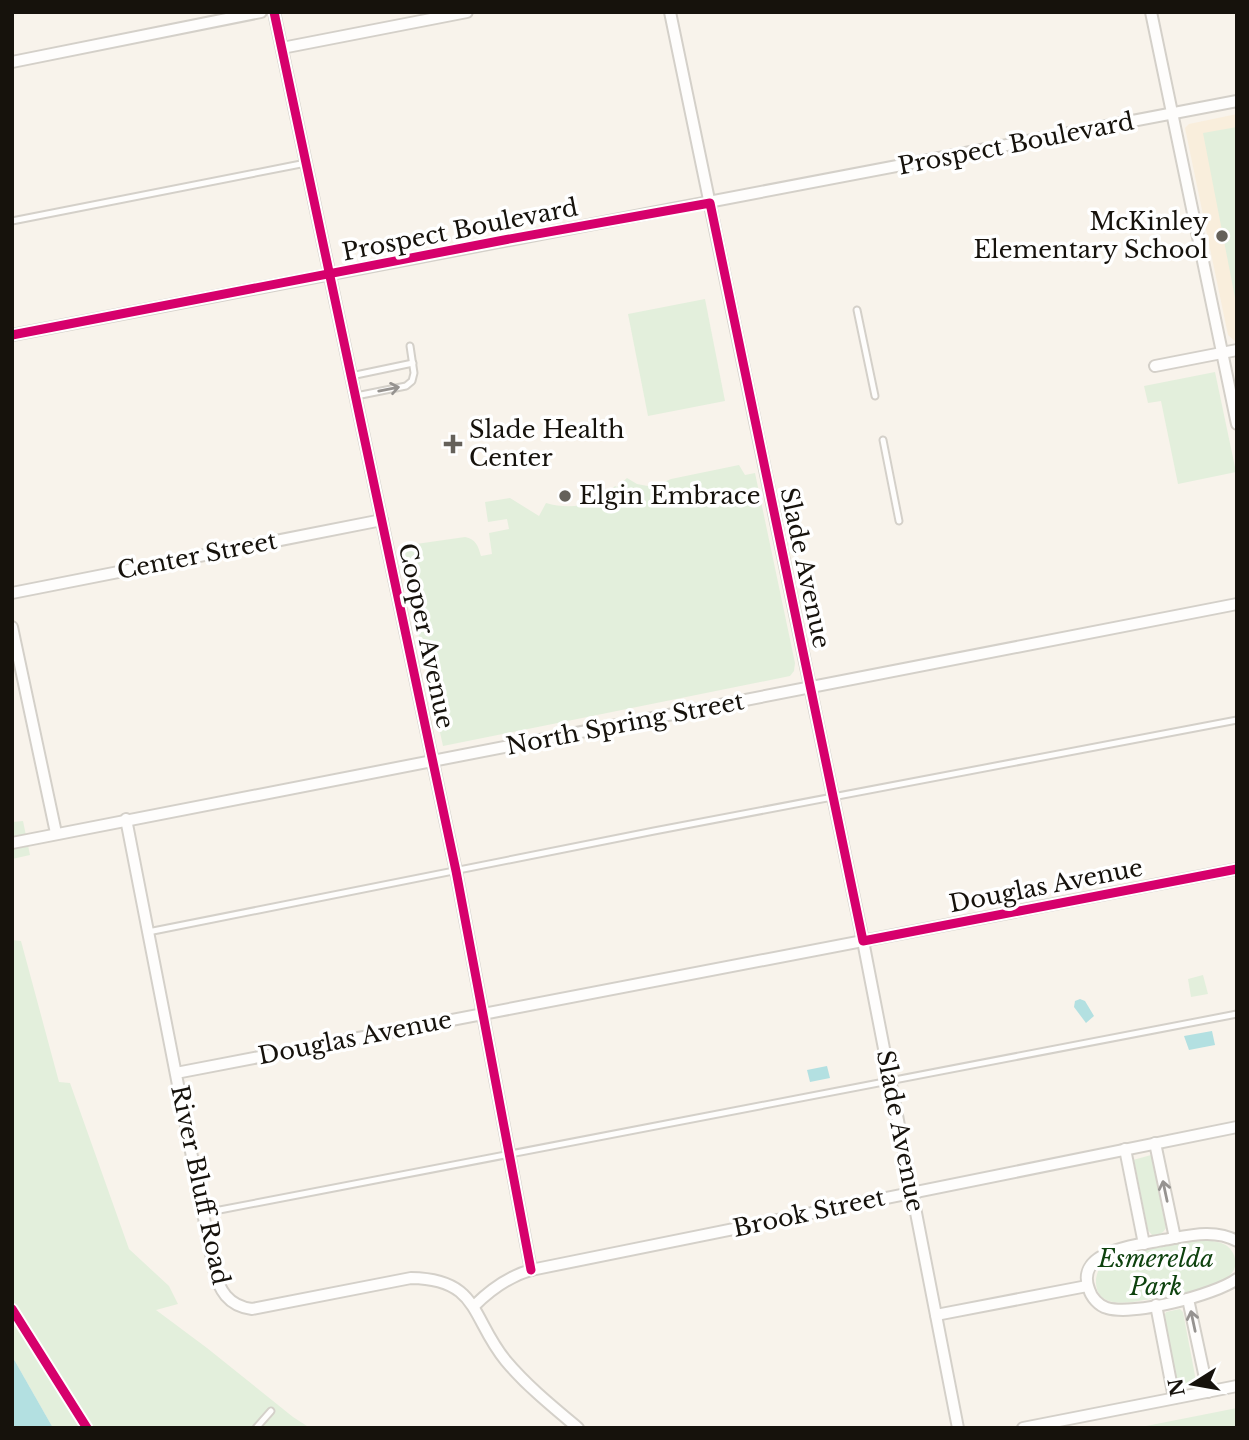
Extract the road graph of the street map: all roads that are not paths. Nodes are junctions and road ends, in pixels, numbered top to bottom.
1 (261, 12) edge
2 (274, 12) edge
3 (467, 12) edge
4 (670, 12) edge
5 (1151, 12) edge
6 (282, 48) junction
7 (12, 62) edge
8 (1237, 101) edge
9 (1172, 114) junction
10 (306, 163) junction
11 (710, 203) junction
12 (12, 221) edge
13 (330, 275) junction
14 (857, 310) dead end
15 (12, 335) edge
16 (410, 346) dead end
17 (1237, 350) edge
18 (1222, 353) junction
19 (413, 363) junction
20 (1155, 366) dead end
21 (351, 376) junction
22 (355, 396) junction
23 (875, 396) dead end
24 (1237, 424) edge
25 (883, 440) dead end
26 (382, 520) junction
27 (899, 521) dead end
28 (12, 593) edge
29 (1237, 604) edge
30 (12, 626) edge
31 (810, 687) junction
32 (1237, 720) edge
33 (432, 761) junction
34 (833, 797) junction
35 (126, 819) junction
36 (56, 834) junction
37 (12, 843) edge
38 (1237, 869) edge
39 (456, 871) junction
40 (148, 932) junction
41 (863, 941) junction
42 (484, 1013) junction
43 (1237, 1014) edge
44 (176, 1073) junction
45 (890, 1080) junction
46 (1237, 1127) edge
47 (1155, 1143) junction
48 (1125, 1149) junction
49 (509, 1153) junction
50 (912, 1192) junction
51 (204, 1213) junction
52 (1175, 1238) junction
53 (1237, 1241) edge
54 (1144, 1244) junction
55 (531, 1270) junction
56 (1237, 1279) edge
57 (1087, 1286) junction
58 (1188, 1299) junction
59 (1156, 1305) junction
60 (474, 1306) junction
61 (936, 1315) junction
62 (1237, 1386) edge
63 (1208, 1392) junction
64 (1174, 1398) junction
65 (271, 1411) dead end
66 (256, 1428) edge
67 (578, 1428) edge
68 (958, 1428) edge
69 (1023, 1428) edge

1 - 7 street
2 - 6 street, Cooper Avenue
3 - 6 street
4 - 11 street, Slade Avenue
5 - 9 street
6 - 10 street, Cooper Avenue
8 - 9 street, Prospect Boulevard
9 - 11 street, Prospect Boulevard
9 - 18 street
10 - 12 lane
10 - 13 street, Cooper Avenue
11 - 13 street, Prospect Boulevard
11 - 31 street, Slade Avenue
13 - 15 street, Prospect Boulevard
13 - 21 street, Cooper Avenue
14 - 23 lane
16 - 19 lane
17 - 18 street
18 - 20 street
18 - 24 street
19 - 21 lane
22 -> 19 lane
21 - 22 street, Cooper Avenue
22 - 26 street, Cooper Avenue
25 - 27 lane
26 - 28 street, Center Street
26 - 33 street, Cooper Avenue
29 - 31 street, North Spring Street
30 - 36 street
31 - 33 street, North Spring Street
31 - 34 street, Slade Avenue
32 - 34 lane
33 - 35 street, North Spring Street
33 - 39 street, Cooper Avenue
34 - 39 lane
34 - 41 street, Slade Avenue
35 - 36 street, North Spring Street
35 - 40 street, River Bluff Road
36 - 37 street, North Spring Street
38 - 41 street, Douglas Avenue
39 - 40 lane
39 - 42 street, Cooper Avenue
40 - 44 street, River Bluff Road
41 - 42 street, Douglas Avenue
41 - 45 street, Slade Avenue
42 - 44 street, Douglas Avenue
42 - 49 street, Cooper Avenue
43 - 45 lane
44 - 51 street, River Bluff Road
45 - 49 lane
45 - 50 street, Slade Avenue
46 - 47 street, Brook Street
47 - 48 street, Brook Street
52 -> 47 street
48 - 50 street, Brook Street
48 - 54 street
49 - 51 lane
49 - 55 street, Cooper Avenue
50 - 55 street, Brook Street
50 - 61 street, Slade Avenue
51 - 60 street, River Bluff Road
52 - 53 street
52 - 54 street
54 - 57 street
55 - 60 street, Brook Street
56 - 58 street
57 - 59 street
57 - 61 street
58 - 59 street
63 -> 58 street
59 - 64 street
60 - 67 street, River Bluff Road
61 - 68 street, Slade Avenue
62 - 63 street
63 - 64 street
64 - 69 street
65 - 66 lane

